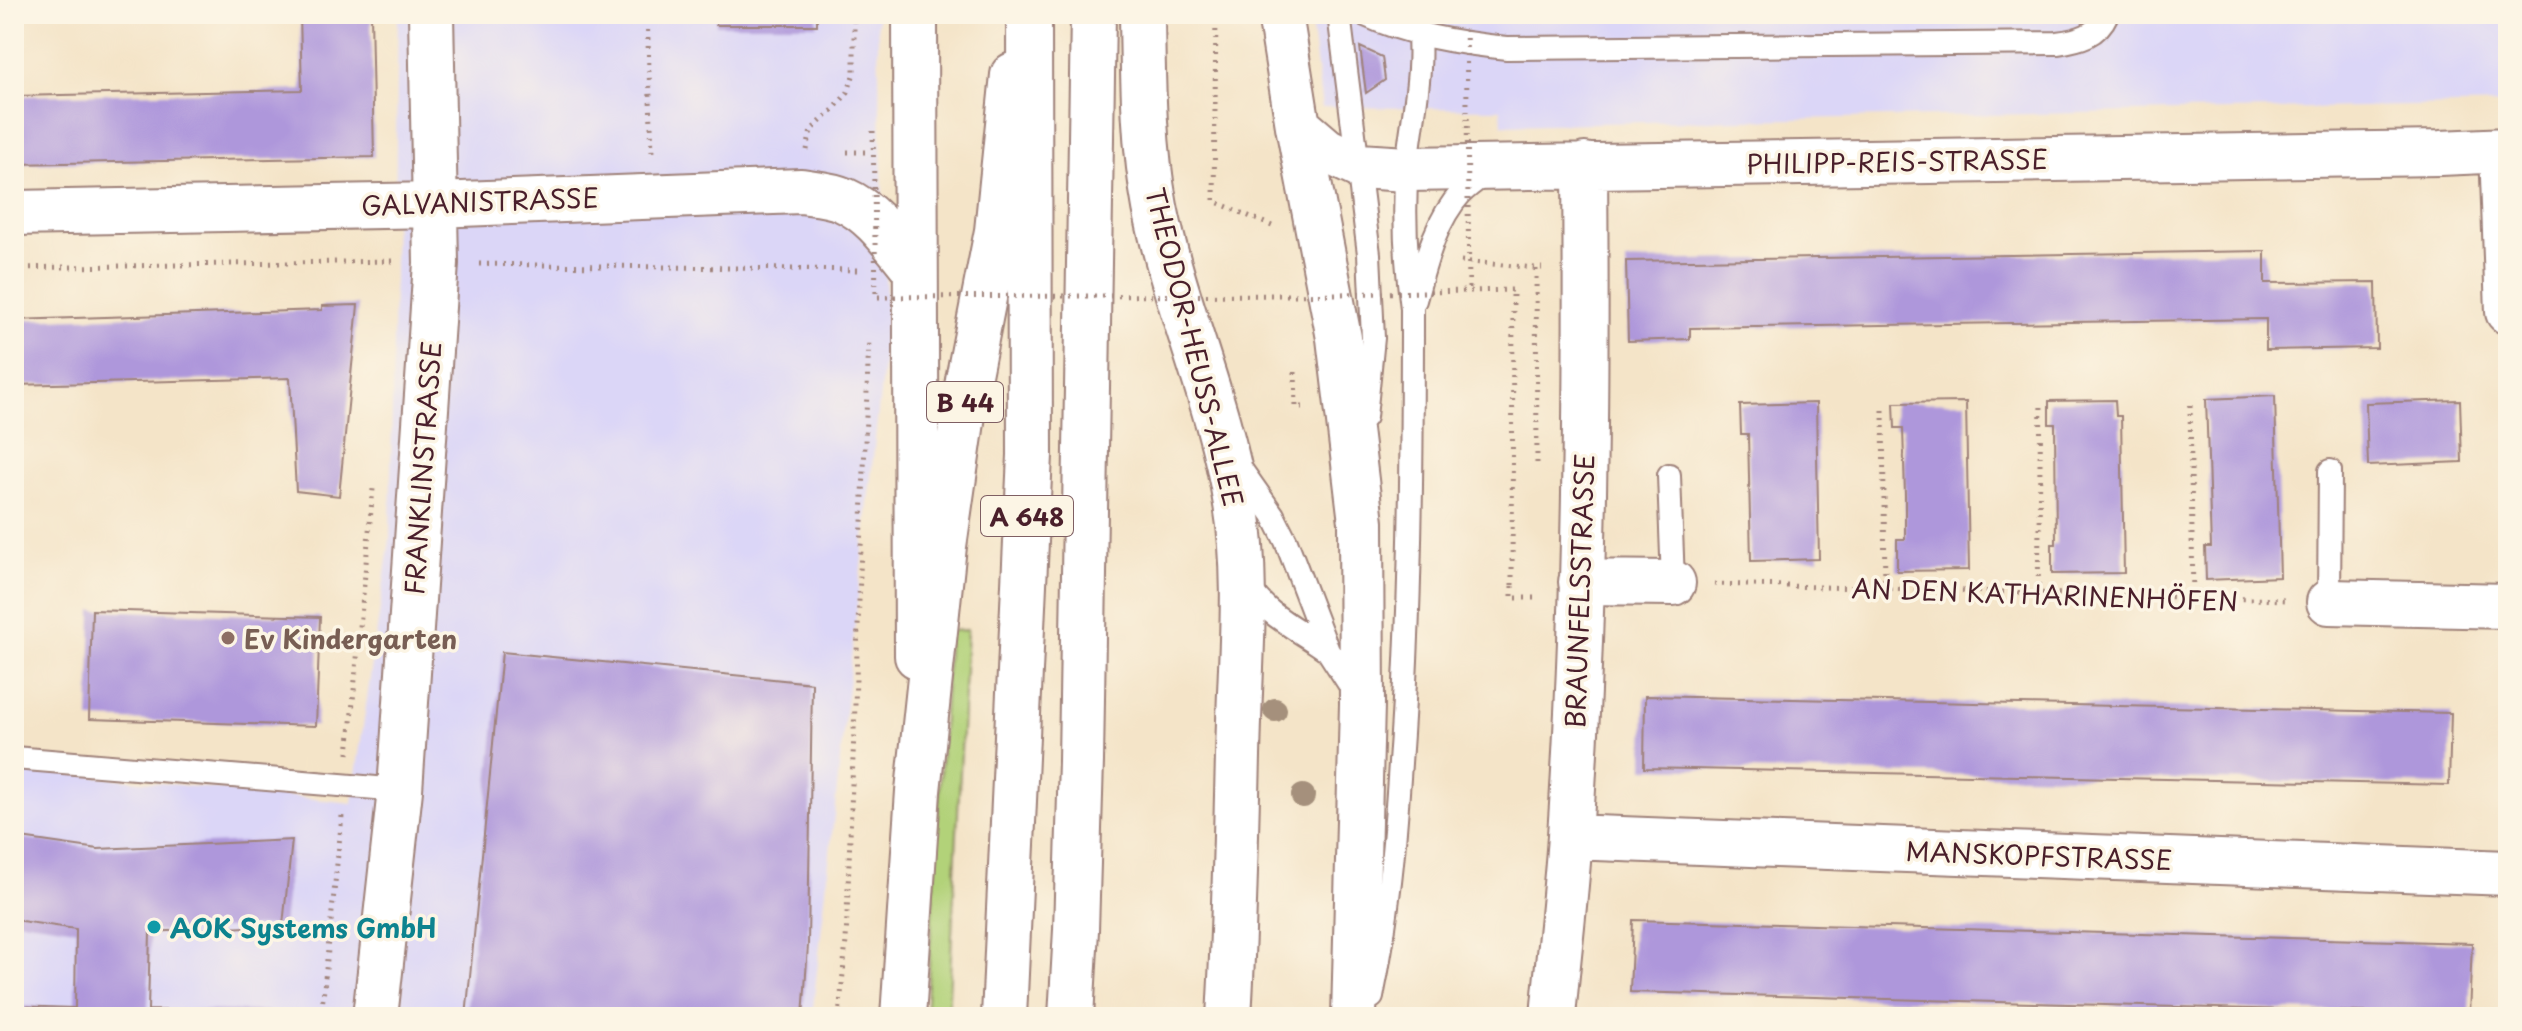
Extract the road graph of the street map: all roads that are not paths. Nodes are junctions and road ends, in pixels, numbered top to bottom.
1 (431, 14) edge
2 (915, 14) edge
3 (1016, 14) edge
4 (1029, 14) edge
5 (1093, 14) edge
6 (1142, 14) edge
7 (1280, 14) edge
8 (1339, 14) edge
9 (1363, 14) edge
10 (2107, 14) edge
11 (1418, 23) edge
12 (1298, 126) junction
13 (2505, 150) edge
14 (1585, 165) junction
15 (1359, 166) junction
16 (1494, 167) junction
17 (1407, 169) junction
18 (436, 205) junction
19 (14, 213) edge
20 (915, 269) junction
21 (1412, 308) junction
22 (2508, 312) edge
23 (1223, 444) junction
24 (2330, 471) dead end
25 (1669, 475) dead end
26 (1361, 522) junction
27 (1241, 576) junction
28 (1581, 582) junction
29 (1673, 583) joint
30 (2329, 602) joint
31 (2508, 606) edge
32 (1328, 651) junction
33 (1362, 704) junction
34 (14, 758) edge
35 (400, 790) junction
36 (918, 791) junction
37 (1570, 837) junction
38 (2508, 873) edge
39 (375, 1017) edge
40 (903, 1017) edge
41 (1004, 1017) edge
42 (1071, 1017) edge
43 (1229, 1017) edge
44 (1354, 1017) edge
45 (1367, 1017) edge
46 (1553, 1017) edge

1 - 18 main road, FRANKLINSTRASSE
2 - 20 main road
3 - 36 main road, B 44
4 - 41 main road, A 648
5 - 42 main road, A 648
6 - 23 main road, THEODOR-HEUSS-ALLEE
7 - 12 main road
8 - 15 lane
9 - 11 lane
10 - 11 lane
11 - 17 lane
12 - 15 main road, PHILIPP-REIS-STRASSE
12 - 26 main road
13 - 14 main road, PHILIPP-REIS-STRASSE
13 - 22 main road
14 - 16 main road, PHILIPP-REIS-STRASSE
14 - 28 main road, BRAUNFELSSTRASSE
15 - 17 main road, PHILIPP-REIS-STRASSE
15 - 26 lane
16 - 17 main road, PHILIPP-REIS-STRASSE
16 - 21 lane
17 - 21 lane
18 - 19 main road, GALVANISTRASSE
18 - 20 main road, GALVANISTRASSE
18 - 35 main road, FRANKLINSTRASSE
20 - 36 main road
21 - 45 lane
23 - 27 main road, THEODOR-HEUSS-ALLEE
23 - 32 lane
24 - 30 lane
25 - 29 lane
26 - 33 main road
27 - 32 lane
27 - 43 main road, THEODOR-HEUSS-ALLEE
28 - 29 main road
28 - 37 main road, BRAUNFELSSTRASSE
30 - 31 main road
32 - 33 lane
33 - 44 main road
34 - 35 lane
35 - 39 main road, FRANKLINSTRASSE
36 - 40 main road, B 44
37 - 38 main road, MANSKOPFSTRASSE
37 - 46 main road, BRAUNFELSSTRASSE

